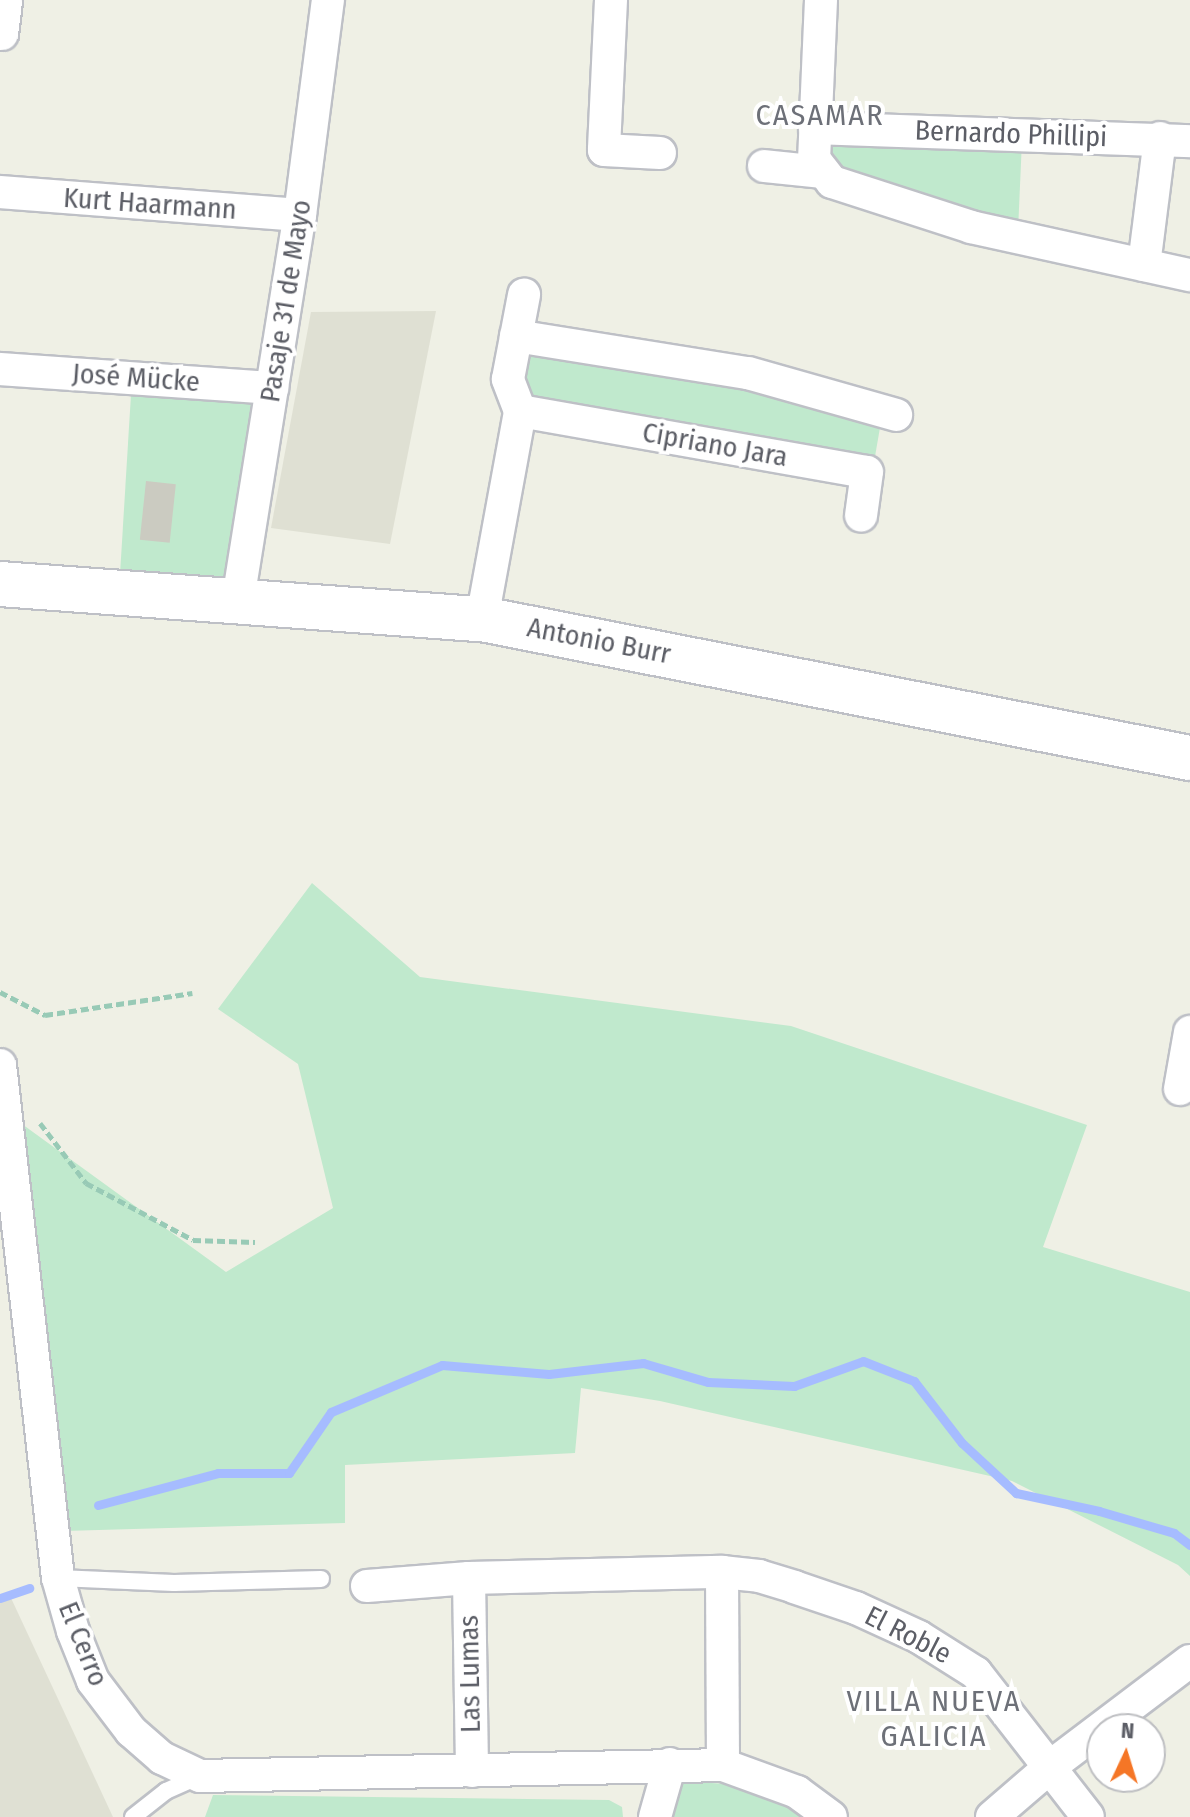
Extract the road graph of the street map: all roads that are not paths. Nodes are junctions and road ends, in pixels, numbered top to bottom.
1 (6, 0) edge
2 (328, 0) edge
3 (611, 0) edge
4 (821, 0) edge
5 (2, 34) dead end
6 (815, 128) junction
7 (1175, 139) edge
8 (660, 153) dead end
9 (764, 166) dead end
10 (822, 172) junction
11 (0, 192) edge
12 (300, 215) junction
13 (1144, 265) junction
14 (1190, 275) edge
15 (524, 295) dead end
16 (516, 336) junction
17 (0, 369) edge
18 (272, 388) junction
19 (520, 411) junction
20 (896, 415) dead end
21 (861, 516) dead end
22 (0, 584) edge
23 (238, 600) junction
24 (482, 619) junction
25 (1190, 758) edge
26 (1190, 1032) edge
27 (0, 1065) edge
28 (1180, 1089) dead end
29 (722, 1572) junction
30 (58, 1578) junction
31 (469, 1578) junction
32 (321, 1579) dead end
33 (367, 1586) dead end
34 (1190, 1661) edge
35 (670, 1764) junction
36 (723, 1765) junction
37 (1051, 1766) junction
38 (472, 1771) junction
39 (200, 1776) junction
40 (133, 1817) edge
41 (655, 1817) edge
42 (831, 1817) edge
43 (992, 1817) edge
44 (1088, 1817) edge

1 - 5 street
2 - 12 street, Pasaje 31 de Mayo
3 - 8 street
4 - 6 street
6 - 7 street, Bernardo Phillipi
6 - 10 street
7 - 13 street, Bernardo Phillipi
9 - 10 street
10 - 13 street
11 - 12 street, Kurt Haarmann
12 - 18 street, Pasaje 31 de Mayo
13 - 14 street
15 - 16 street
16 - 19 street
16 - 20 street
17 - 18 street, José Mücke
18 - 23 street, Pasaje 31 de Mayo
19 - 21 street, Cipriano Jara
19 - 24 street
22 - 23 street, Antonio Burr
23 - 24 street, Antonio Burr
24 - 25 street, Antonio Burr
26 - 28 street
27 - 30 street, El Cerro
29 - 31 street, El Roble
29 - 36 street
29 - 37 street, El Roble
30 - 32 lane
30 - 39 street, El Cerro
31 - 33 street, El Roble
31 - 38 street, Las Lumas
34 - 37 street
35 - 36 street, El Cerro
35 - 38 street, El Cerro
35 - 41 street
36 - 42 street, El Cerro
37 - 43 street
37 - 44 street, El Roble
38 - 39 street, El Cerro
39 - 40 lane

